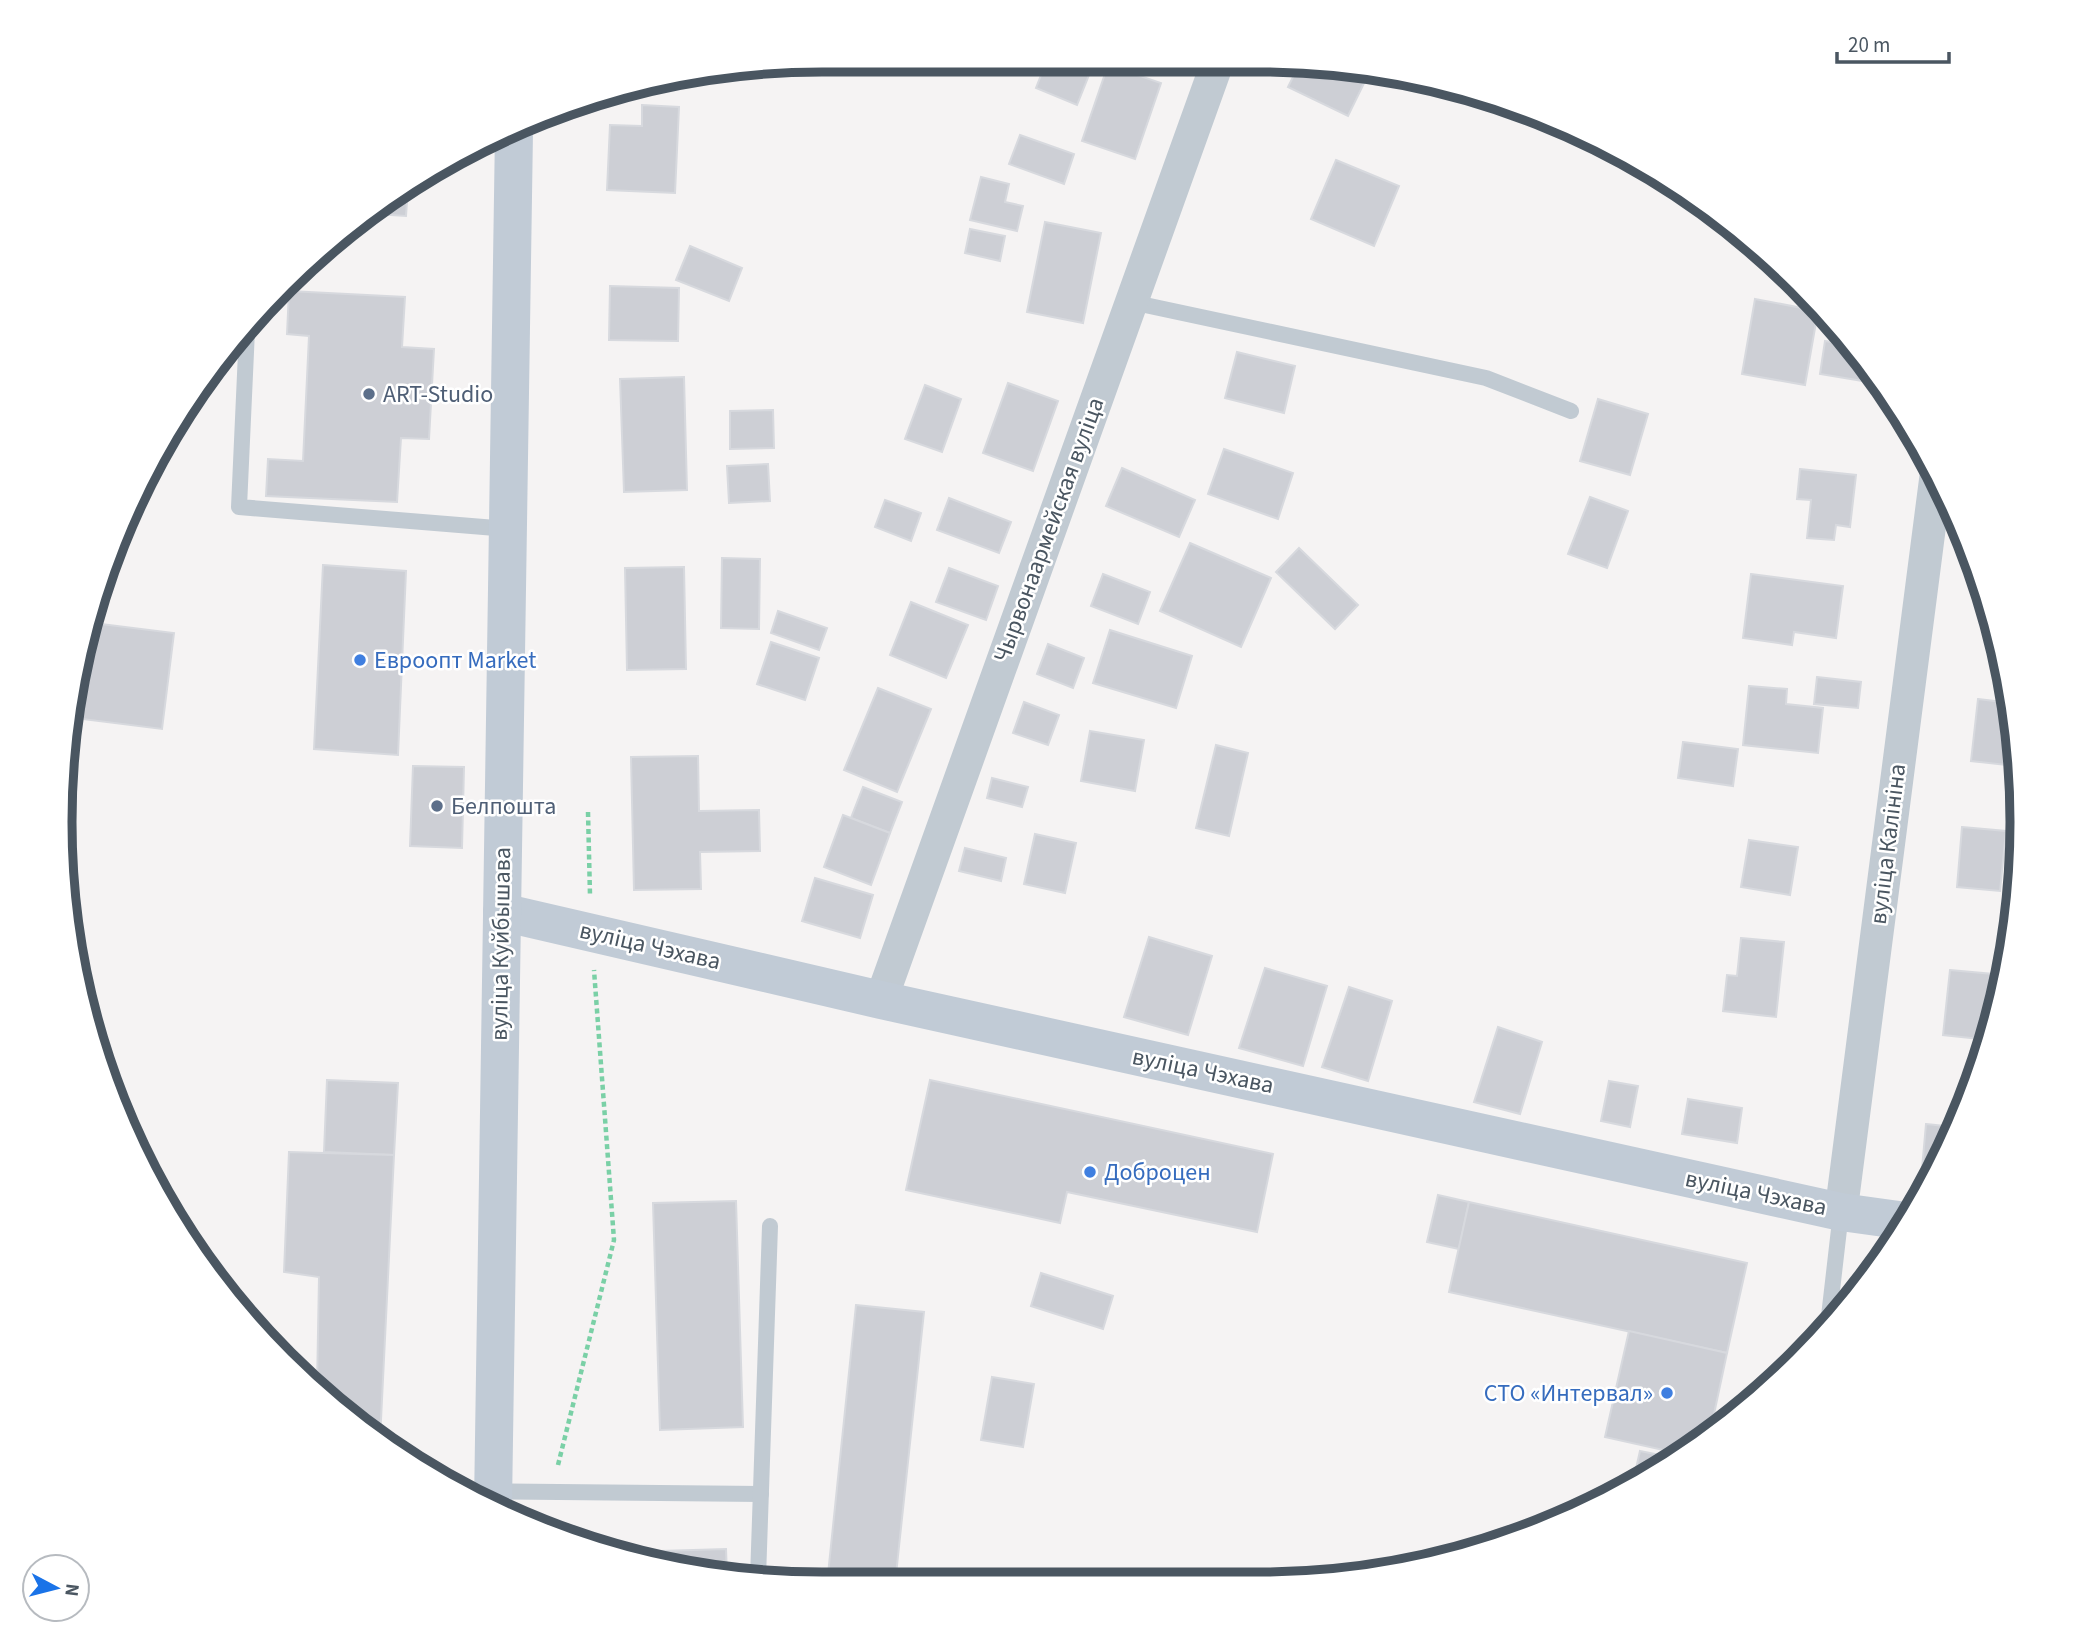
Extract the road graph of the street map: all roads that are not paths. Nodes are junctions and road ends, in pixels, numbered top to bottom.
1 (1214, 72) edge
2 (514, 138) edge
3 (1131, 302) junction
4 (246, 341) edge
5 (1571, 411) dead end
6 (1934, 492) edge
7 (508, 529) junction
8 (502, 912) junction
9 (881, 1000) junction
10 (1840, 1212) junction
11 (1896, 1220) edge
12 (770, 1226) dead end
13 (1830, 1310) edge
14 (485, 1492) edge
15 (761, 1493) junction
16 (491, 1496) edge
17 (758, 1570) edge

1 - 3 street, Чырвонаармейская вуліца
2 - 7 street, вуліца Куйбышава
3 - 5 lane
3 - 9 street, Чырвонаармейская вуліца
4 - 7 lane
6 - 10 street, вуліца Калініна
7 - 8 street, вуліца Куйбышава
8 - 9 street, вуліца Чэхава
8 - 14 street, вуліца Куйбышава
9 - 10 street, вуліца Чэхава
10 - 11 street, вуліца Чэхава
10 - 13 lane
12 - 15 lane
15 - 16 lane
15 - 17 lane

